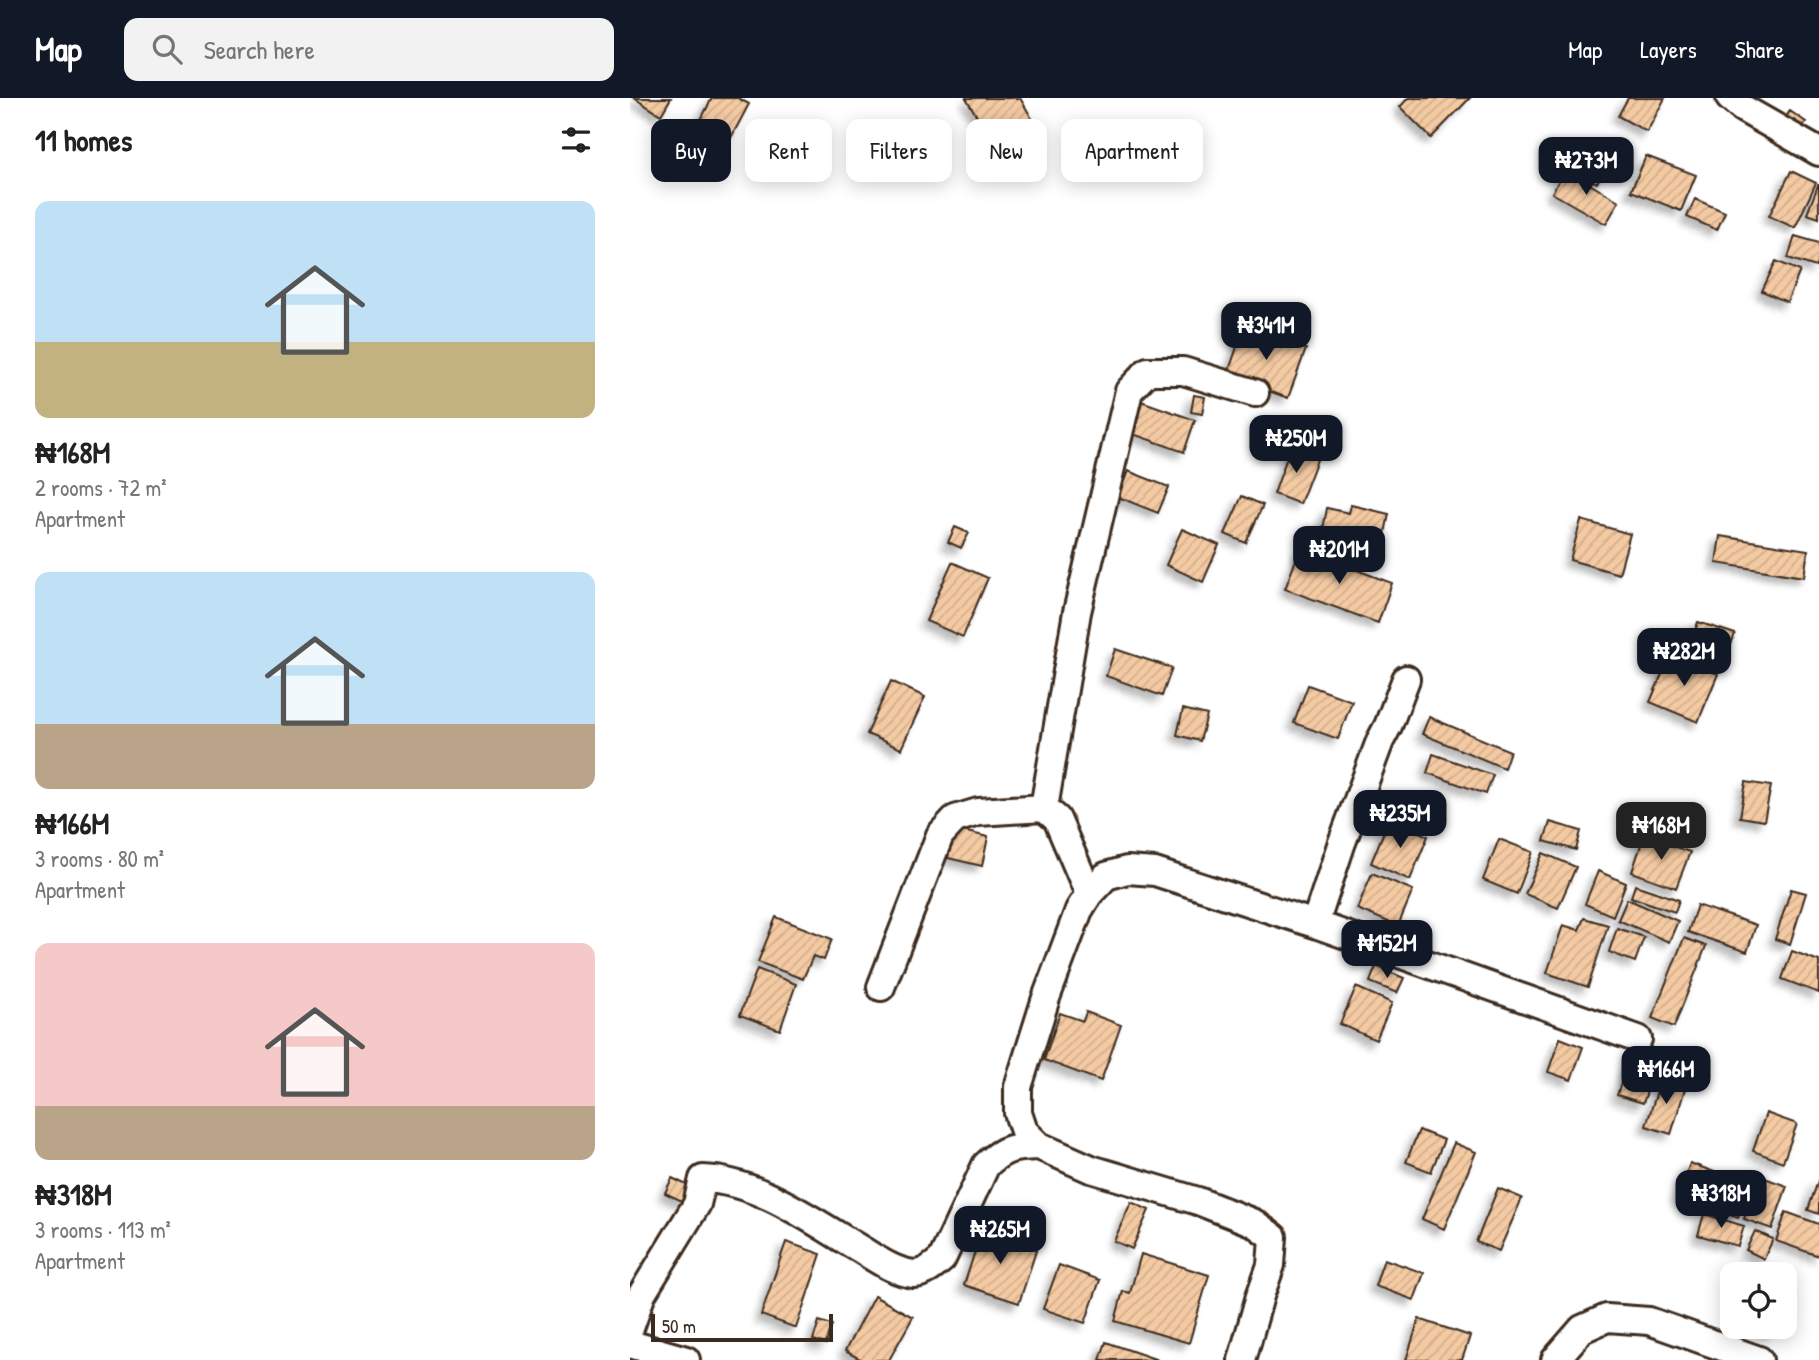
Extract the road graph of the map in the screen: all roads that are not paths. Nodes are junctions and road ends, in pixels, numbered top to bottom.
1 (1730, 98) edge
2 (1819, 152) edge
3 (1255, 393) dead end
4 (1406, 679) dead end
5 (1044, 808) junction
6 (1089, 894) junction
7 (1315, 924) junction
8 (881, 987) dead end
9 (1638, 1039) dead end
10 (1039, 1146) junction
11 (630, 1328) edge
12 (630, 1344) edge
13 (686, 1360) edge
14 (1242, 1360) edge
15 (1555, 1360) edge
16 (1759, 1360) edge

1 - 2 street
3 - 5 street
4 - 7 street
5 - 6 street
5 - 8 street
6 - 7 street
6 - 10 street
7 - 9 street
10 - 11 street
10 - 14 street
12 - 13 street
15 - 16 street

